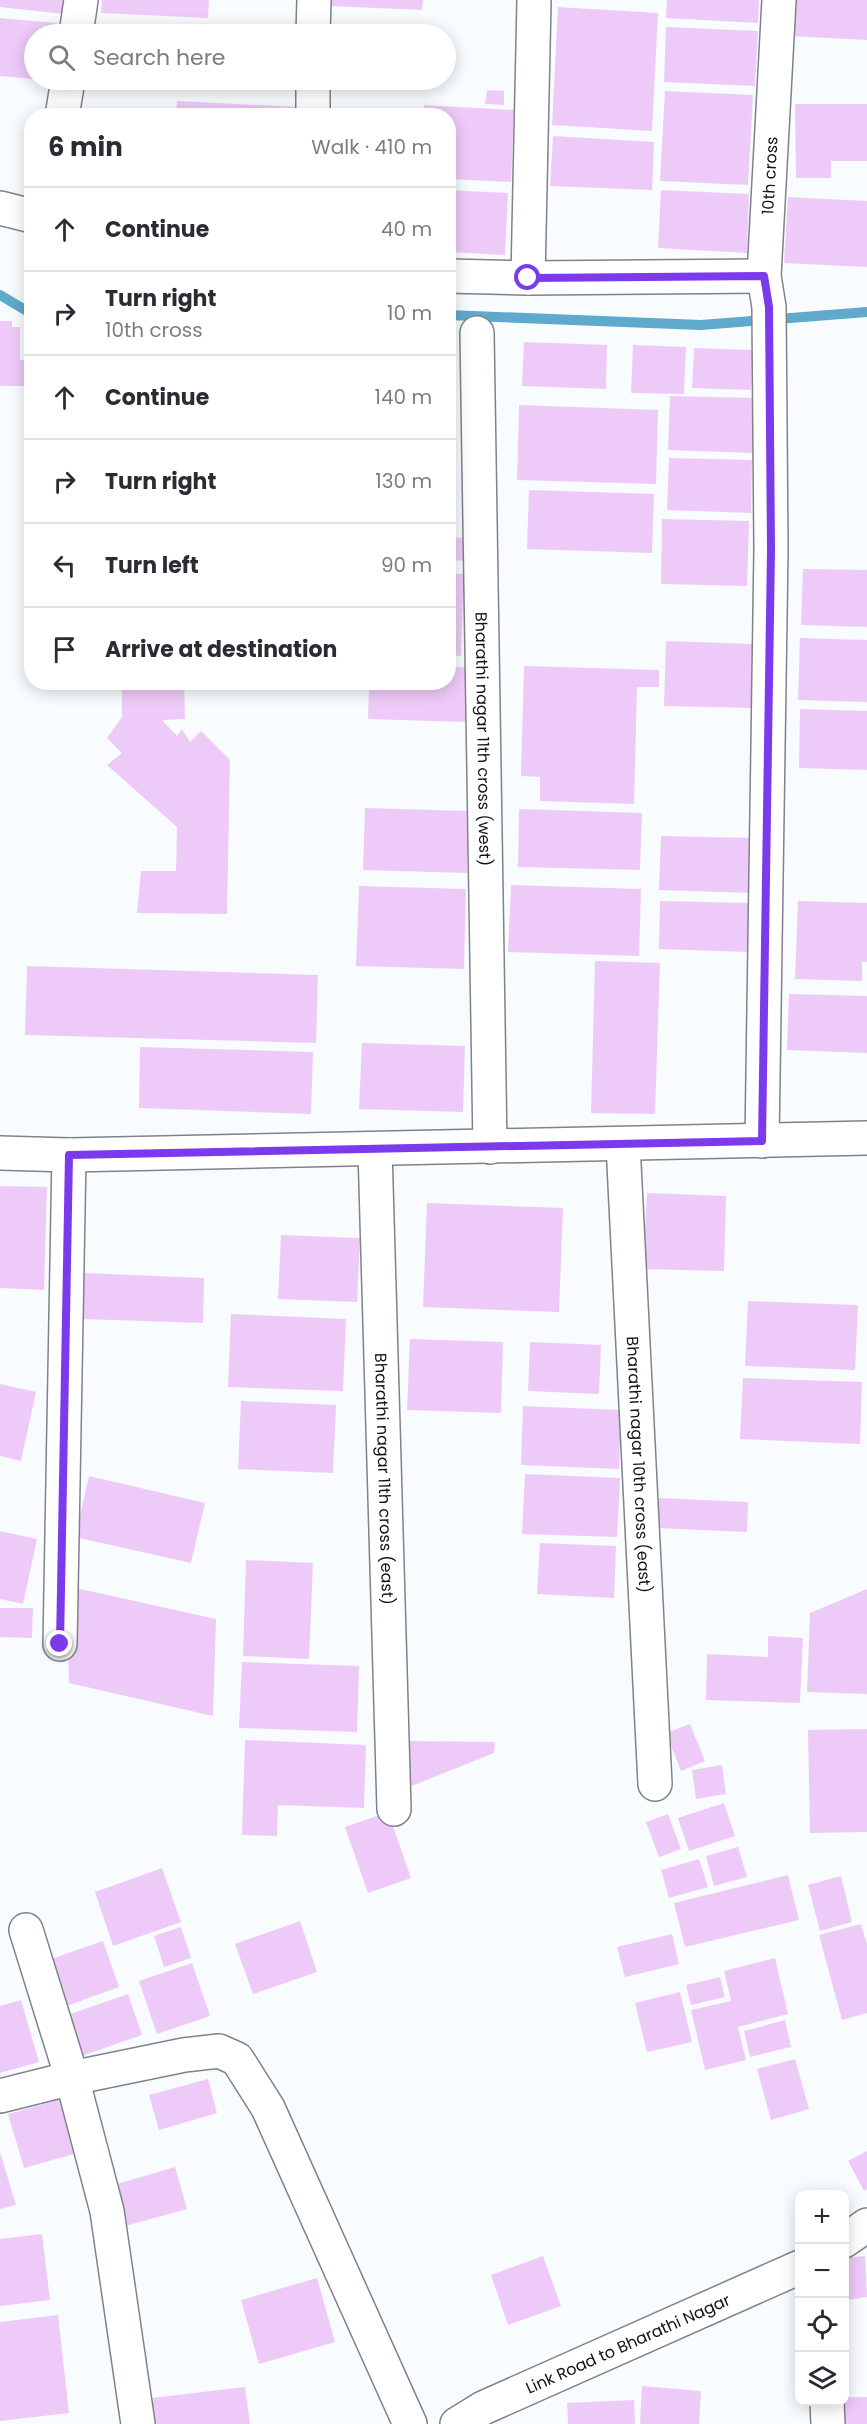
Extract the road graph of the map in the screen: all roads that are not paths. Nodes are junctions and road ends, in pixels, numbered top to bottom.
1 (81, 0) edge
2 (314, 0) edge
3 (534, 0) edge
4 (779, 0) edge
5 (77, 24) edge
6 (313, 24) edge
7 (66, 90) edge
8 (313, 90) edge
9 (63, 108) edge
10 (313, 108) edge
11 (0, 208) edge
12 (24, 214) edge
13 (456, 276) edge
14 (528, 278) junction
15 (766, 291) junction
16 (477, 333) dead end
17 (867, 1138) edge
18 (762, 1141) junction
19 (623, 1144) junction
20 (489, 1147) junction
21 (375, 1149) junction
22 (0, 1153) edge
23 (69, 1155) junction
24 (60, 1644) dead end
25 (655, 1784) dead end
26 (394, 1809) dead end
27 (26, 1930) dead end
28 (72, 2078) junction
29 (0, 2096) edge
30 (867, 2225) edge
31 (849, 2238) edge
32 (795, 2269) edge
33 (827, 2406) edge
34 (138, 2424) edge
35 (410, 2424) edge
36 (457, 2424) edge
37 (828, 2424) edge

1 - 5 street
2 - 6 street
3 - 14 street
4 - 15 street, 10th cross
7 - 9 street
8 - 10 street
11 - 12 street
13 - 14 street
14 - 15 street
15 - 18 street, 10th cross
16 - 20 street, Bharathi nagar 11th cross (west)
17 - 18 street
18 - 19 street
19 - 20 street
19 - 25 street, Bharathi nagar 10th cross (east)
20 - 21 street
21 - 23 street
21 - 26 street, Bharathi nagar 11th cross (east)
22 - 23 street
23 - 24 street
27 - 28 street
28 - 29 street
28 - 34 street
28 - 35 street
30 - 31 street
32 - 36 street, Link Road to Bharathi Nagar
33 - 37 street

